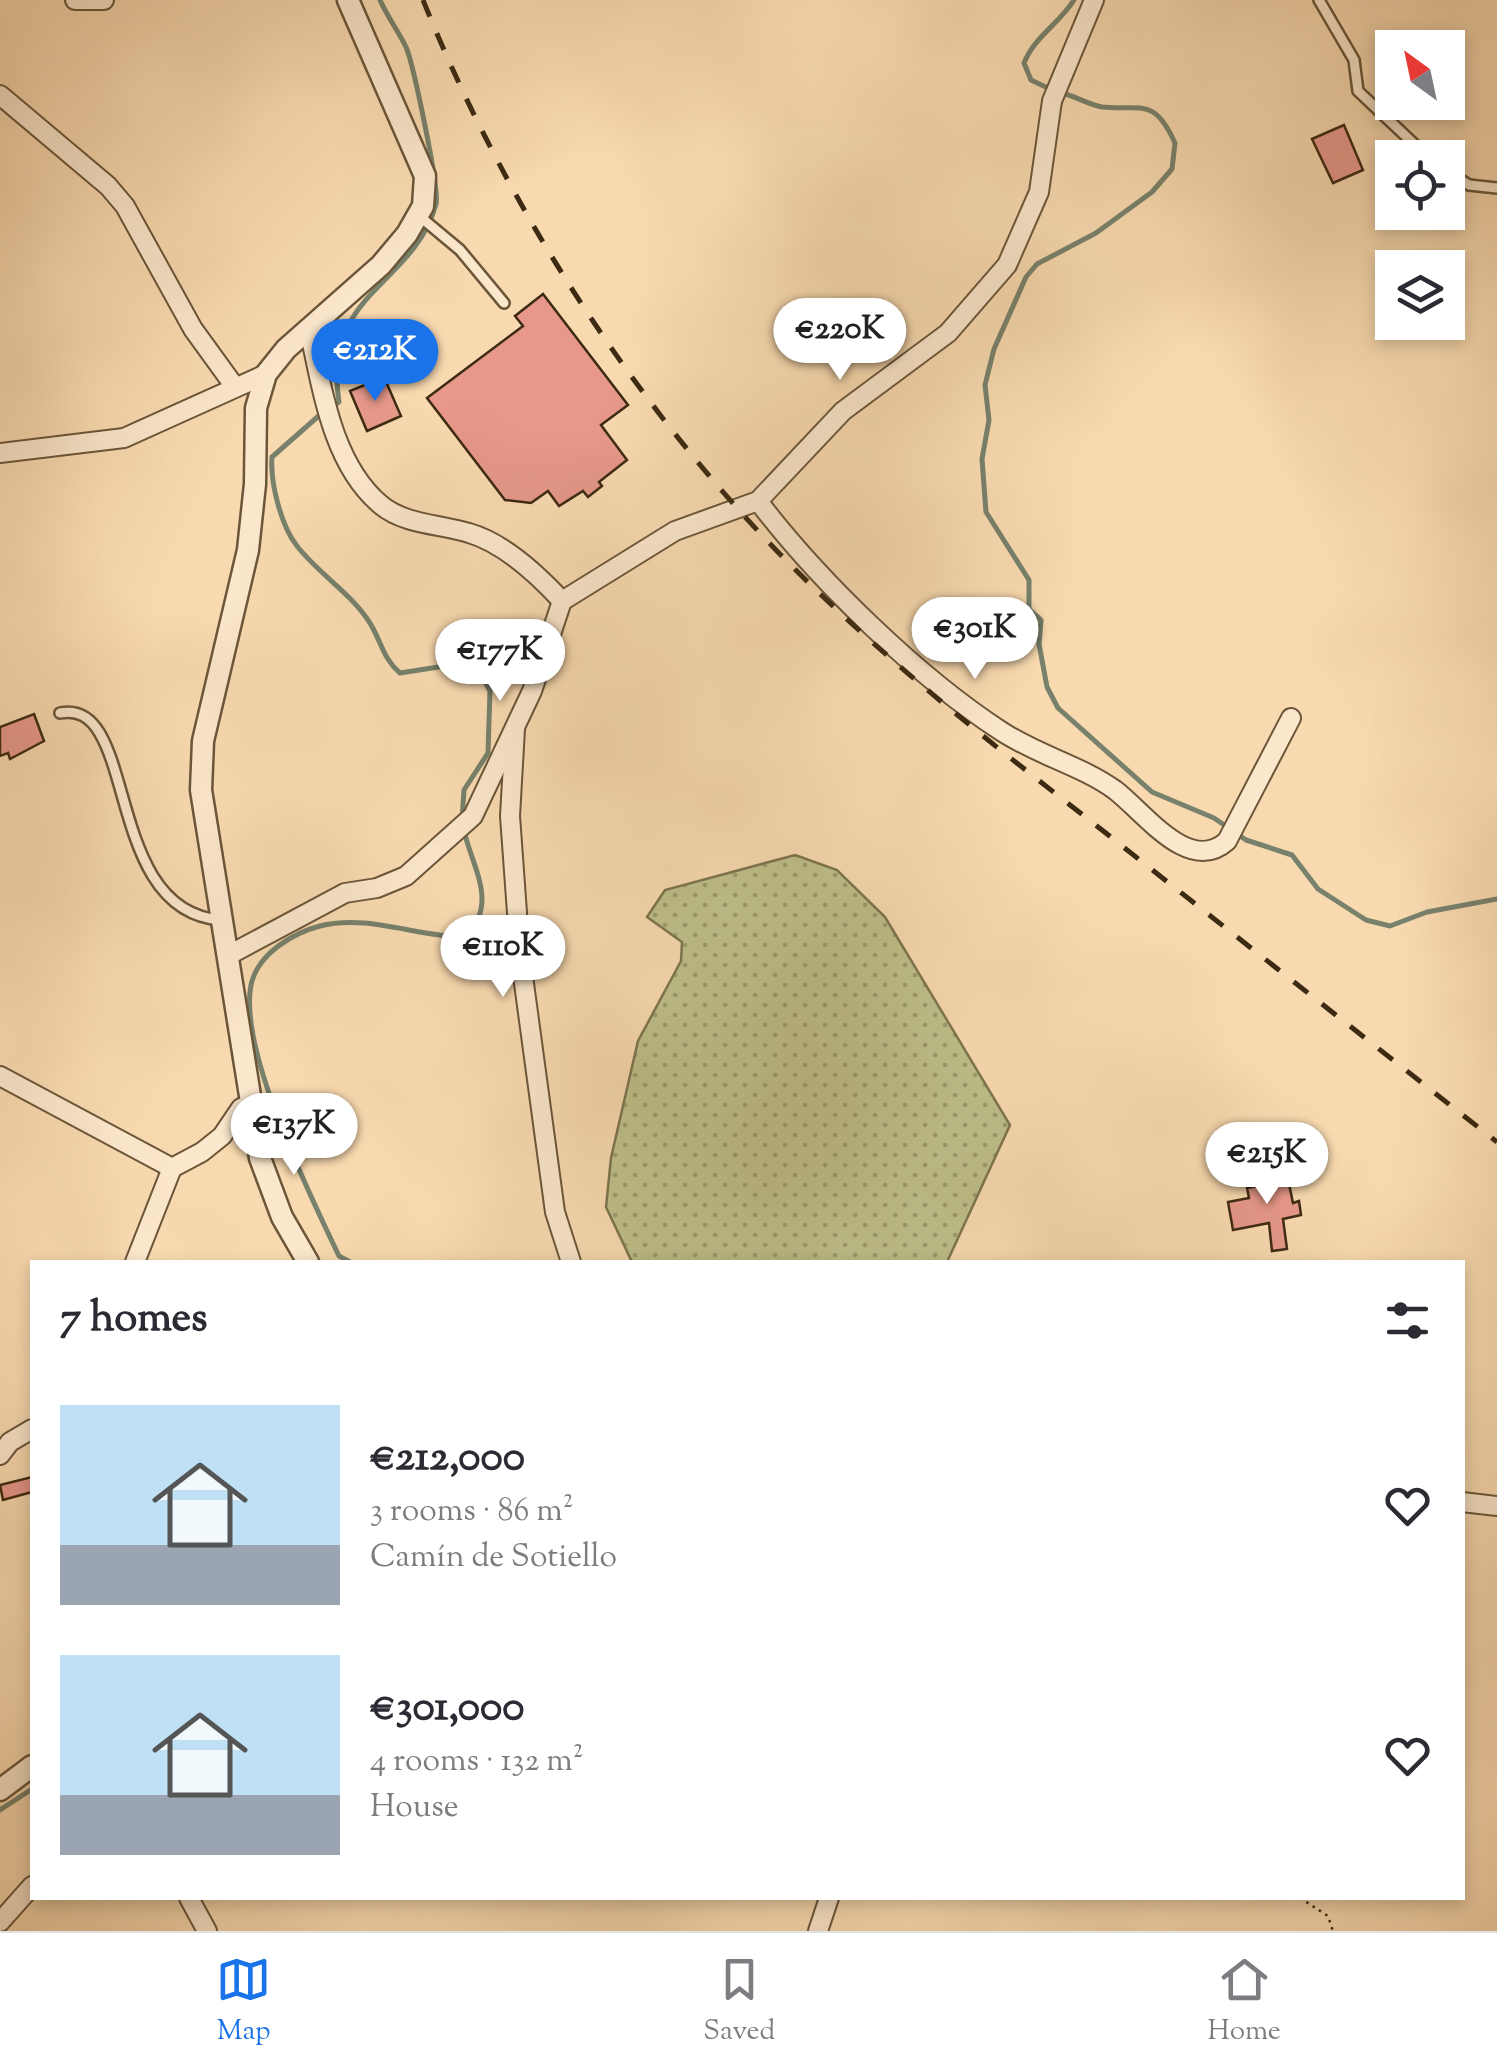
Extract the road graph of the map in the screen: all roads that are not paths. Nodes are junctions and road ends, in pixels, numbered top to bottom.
1 (75, 0) edge
2 (104, 0) edge
3 (348, 0) edge
4 (1094, 0) edge
5 (1319, 0) edge
6 (0, 95) edge
7 (1410, 140) edge
8 (1465, 182) edge
9 (1497, 188) edge
10 (418, 215) junction
11 (504, 303) dead end
12 (309, 329) junction
13 (266, 374) junction
14 (235, 387) junction
15 (0, 453) edge
16 (758, 501) junction
17 (562, 601) junction
18 (60, 713) dead end
19 (1291, 718) dead end
20 (515, 729) junction
21 (222, 920) junction
22 (227, 956) junction
23 (0, 1076) edge
24 (252, 1104) junction
25 (172, 1168) junction
26 (136, 1260) edge
27 (307, 1260) edge
28 (570, 1260) edge
29 (30, 1431) edge
30 (0, 1455) edge
31 (1465, 1502) edge
32 (1497, 1506) edge
33 (30, 1768) edge
34 (0, 1790) edge
35 (30, 1888) edge
36 (189, 1900) edge
37 (828, 1900) edge
38 (0, 1922) edge
39 (208, 1931) edge
40 (818, 1931) edge

1 - 2 street
3 - 10 street
4 - 16 street
5 - 7 lane
6 - 14 street
8 - 9 lane
10 - 11 lane
10 - 12 street
12 - 13 street
12 - 17 street
13 - 14 street
13 - 21 street
14 - 15 street
16 - 17 street
16 - 19 street
17 - 20 street
18 - 21 lane
20 - 22 street
20 - 28 street
21 - 22 street
22 - 24 street
23 - 25 street
24 - 25 street
24 - 27 street
25 - 26 street
29 - 30 street
31 - 32 street
33 - 34 street
35 - 38 street
36 - 39 street
37 - 40 street

